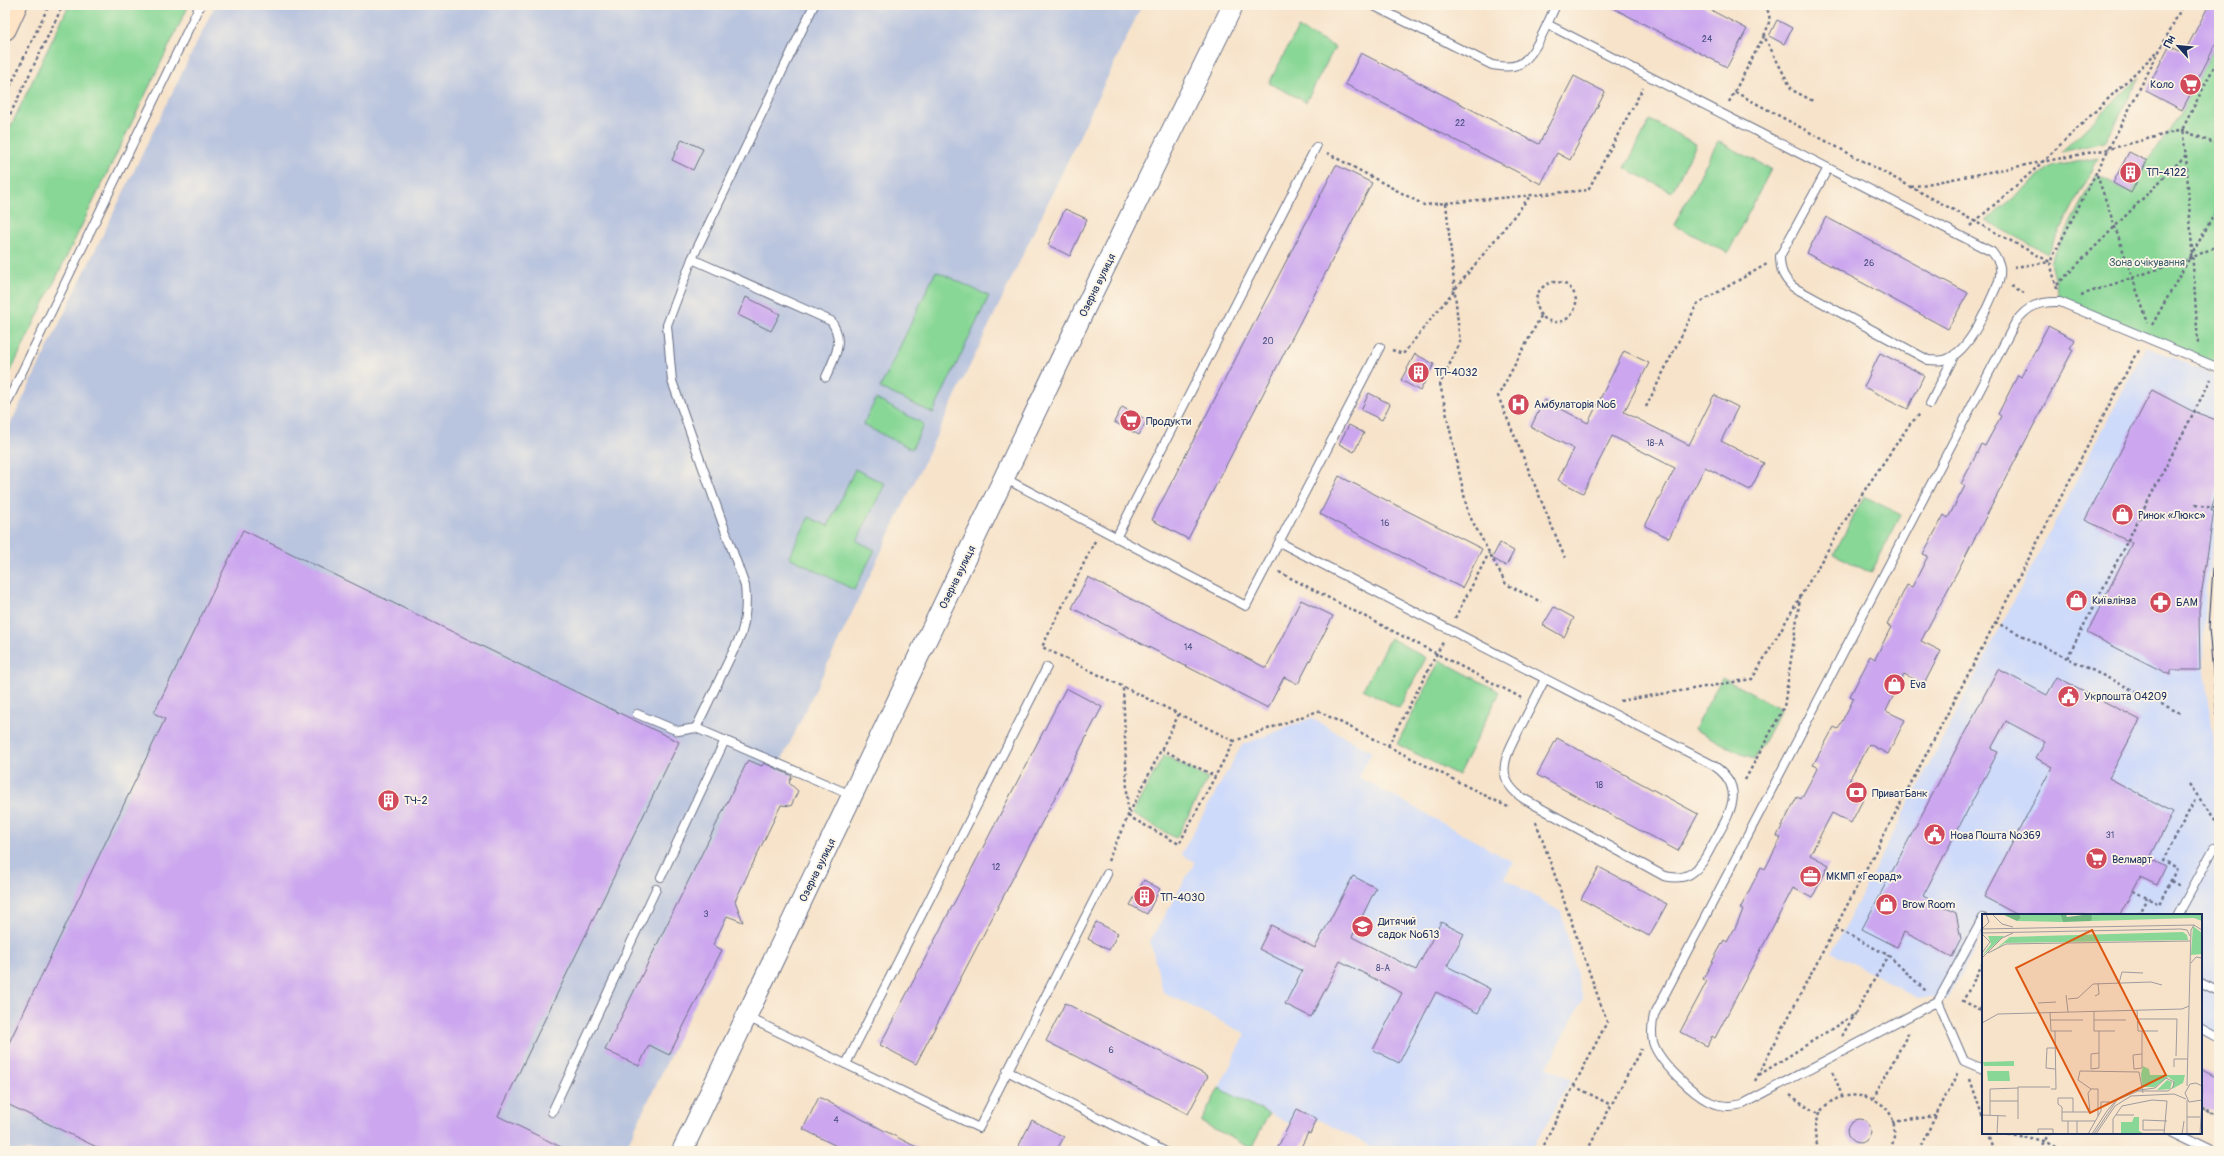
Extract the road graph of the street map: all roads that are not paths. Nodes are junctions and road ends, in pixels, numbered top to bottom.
1 (16, 5) edge
2 (200, 5) edge
3 (814, 5) edge
4 (1233, 5) edge
5 (1372, 5) edge
6 (1556, 5) edge
7 (1547, 24) junction
8 (5, 29) edge
9 (1316, 147) road end
10 (1828, 168) junction
11 (692, 259) junction
12 (1380, 347) road end
13 (1956, 354) junction
14 (2219, 368) edge
15 (826, 377) dead end
16 (1930, 404) road end
17 (5, 407) edge
18 (1004, 478) junction
19 (1116, 538) junction
20 (1279, 542) junction
21 (1048, 667) dead end
22 (1545, 679) junction
23 (637, 714) dead end
24 (696, 728) junction
25 (725, 740) junction
26 (852, 796) junction
27 (2214, 848) dead end
28 (1107, 874) road end
29 (661, 877) dead end
30 (656, 889) dead end
31 (2179, 914) edge
32 (1982, 920) edge
33 (2202, 984) edge
34 (2219, 992) edge
35 (1938, 1002) junction
36 (746, 1017) junction
37 (2202, 1029) edge
38 (2219, 1038) edge
39 (846, 1064) junction
40 (1982, 1069) edge
41 (1007, 1072) junction
42 (552, 1112) dead end
43 (2173, 1134) edge
44 (682, 1151) edge
45 (1164, 1151) edge
46 (2208, 1151) edge

1 - 8 main road
2 - 17 lane
3 - 11 lane
4 - 18 street, Озерна вулиця
5 - 7 lane
6 - 7 lane
7 - 10 lane
9 - 19 lane
10 - 13 lane
10 - 13 lane
11 - 15 lane
11 - 24 lane
12 - 20 lane
13 - 16 lane
14 - 35 lane
18 - 19 lane
18 - 26 street, Озерна вулиця
19 - 20 lane
20 - 22 lane
21 - 39 lane
22 - 22 lane
23 - 24 lane
24 - 25 lane
25 - 26 lane
25 - 29 lane
26 - 36 street, Озерна вулиця
27 - 31 lane
28 - 41 lane
30 - 42 lane
32 - 35 lane
33 - 34 lane
35 - 40 lane
36 - 39 lane
36 - 44 street, Озерна вулиця
37 - 38 lane
39 - 41 lane
41 - 45 lane
43 - 46 lane

